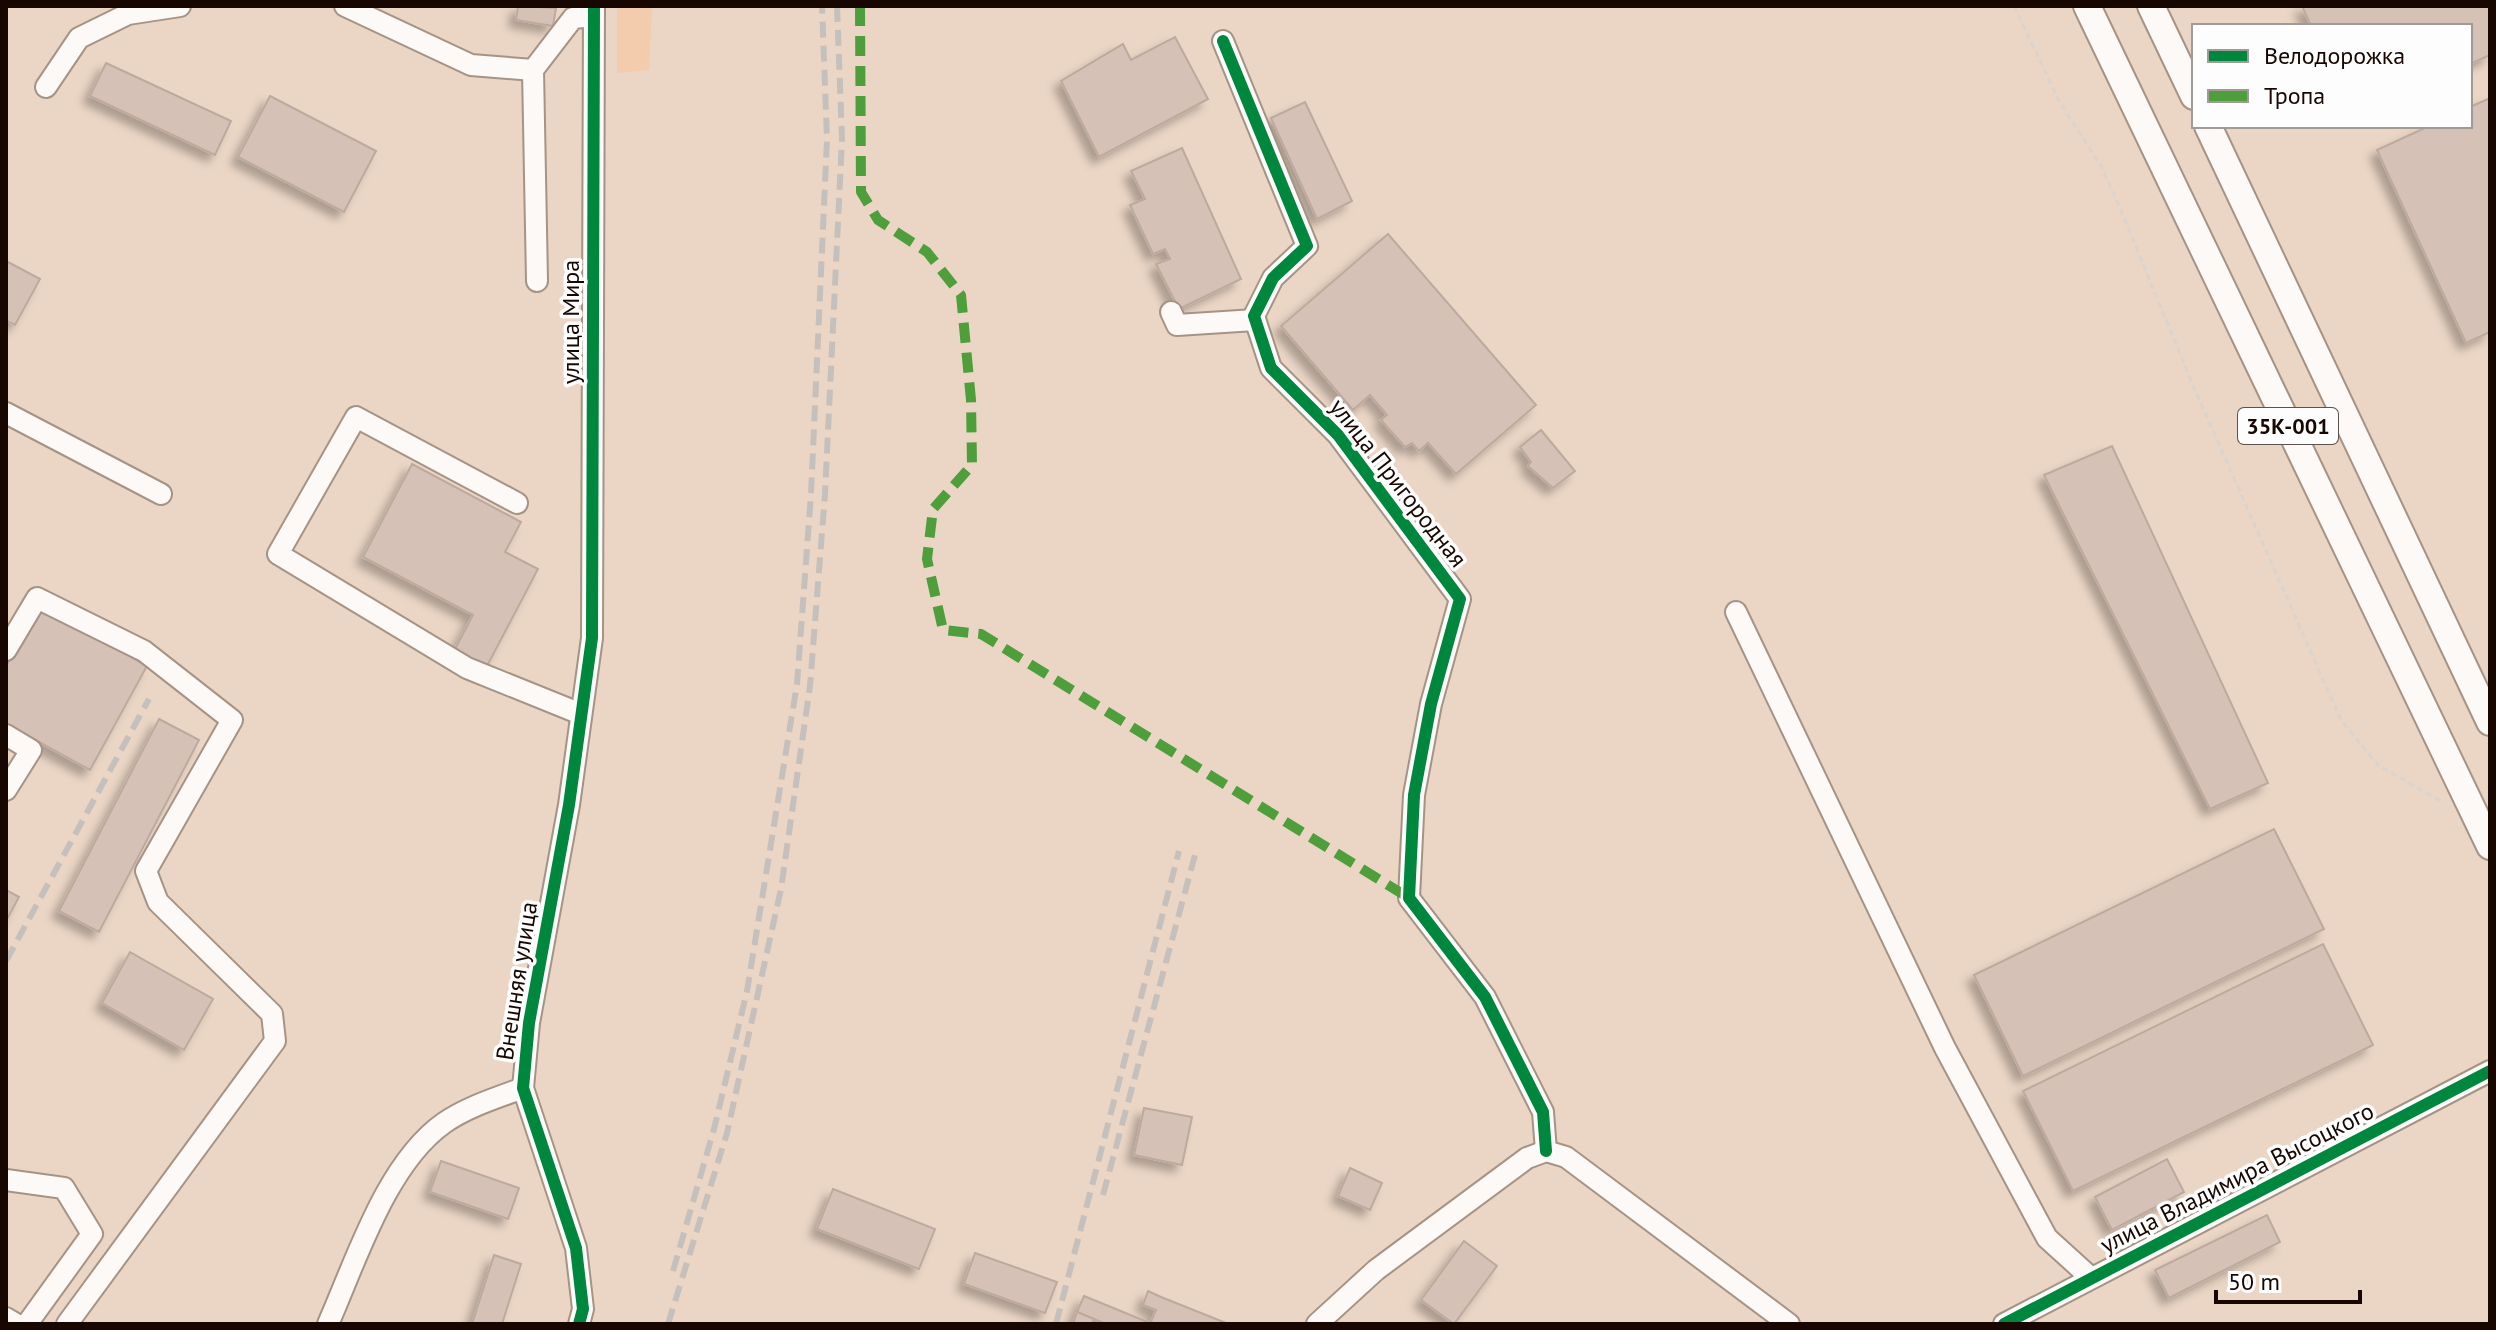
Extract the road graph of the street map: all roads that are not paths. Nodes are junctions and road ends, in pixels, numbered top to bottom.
1 (180, 6) edge
2 (345, 6) edge
3 (2087, 6) edge
4 (2151, 6) edge
5 (594, 11) edge
6 (1223, 41) dead end
7 (533, 70) junction
8 (46, 87) dead end
9 (2192, 92) edge
10 (2209, 128) edge
11 (537, 281) dead end
12 (1171, 312) dead end
13 (1255, 320) junction
14 (6, 413) edge
15 (161, 494) dead end
16 (517, 503) dead end
17 (1736, 612) dead end
18 (592, 638) joint
19 (6, 650) edge
20 (581, 714) junction
21 (2490, 722) edge
22 (6, 735) edge
23 (6, 790) edge
24 (2484, 835) edge
25 (2490, 1071) edge
26 (523, 1088) junction
27 (1546, 1151) junction
28 (6, 1180) edge
29 (2091, 1278) junction
30 (6, 1318) edge
31 (16, 1324) edge
32 (27, 1324) edge
33 (67, 1324) edge
34 (328, 1324) edge
35 (579, 1324) edge
36 (1317, 1324) edge
37 (1789, 1324) edge
38 (2004, 1324) edge

1 - 8 street
2 - 7 street
3 - 24 main road, 35К-001
4 - 9 main road
5 - 7 street
5 - 18 street, улица Мира
6 - 13 street
7 - 11 street
10 - 21 main road, 35К-001
12 - 13 street
13 - 27 street, улица Пригородная
14 - 15 street
16 - 20 street
17 - 29 street
18 - 20 street, Внешняя улица
19 - 33 street
20 - 26 street, Внешняя улица
22 - 23 street
25 - 29 street, улица Владимира Высоцкого
26 - 34 street
26 - 35 street, Внешняя улица
27 - 36 street
27 - 37 street
28 - 32 street
29 - 38 street, улица Владимира Высоцкого
30 - 31 street

